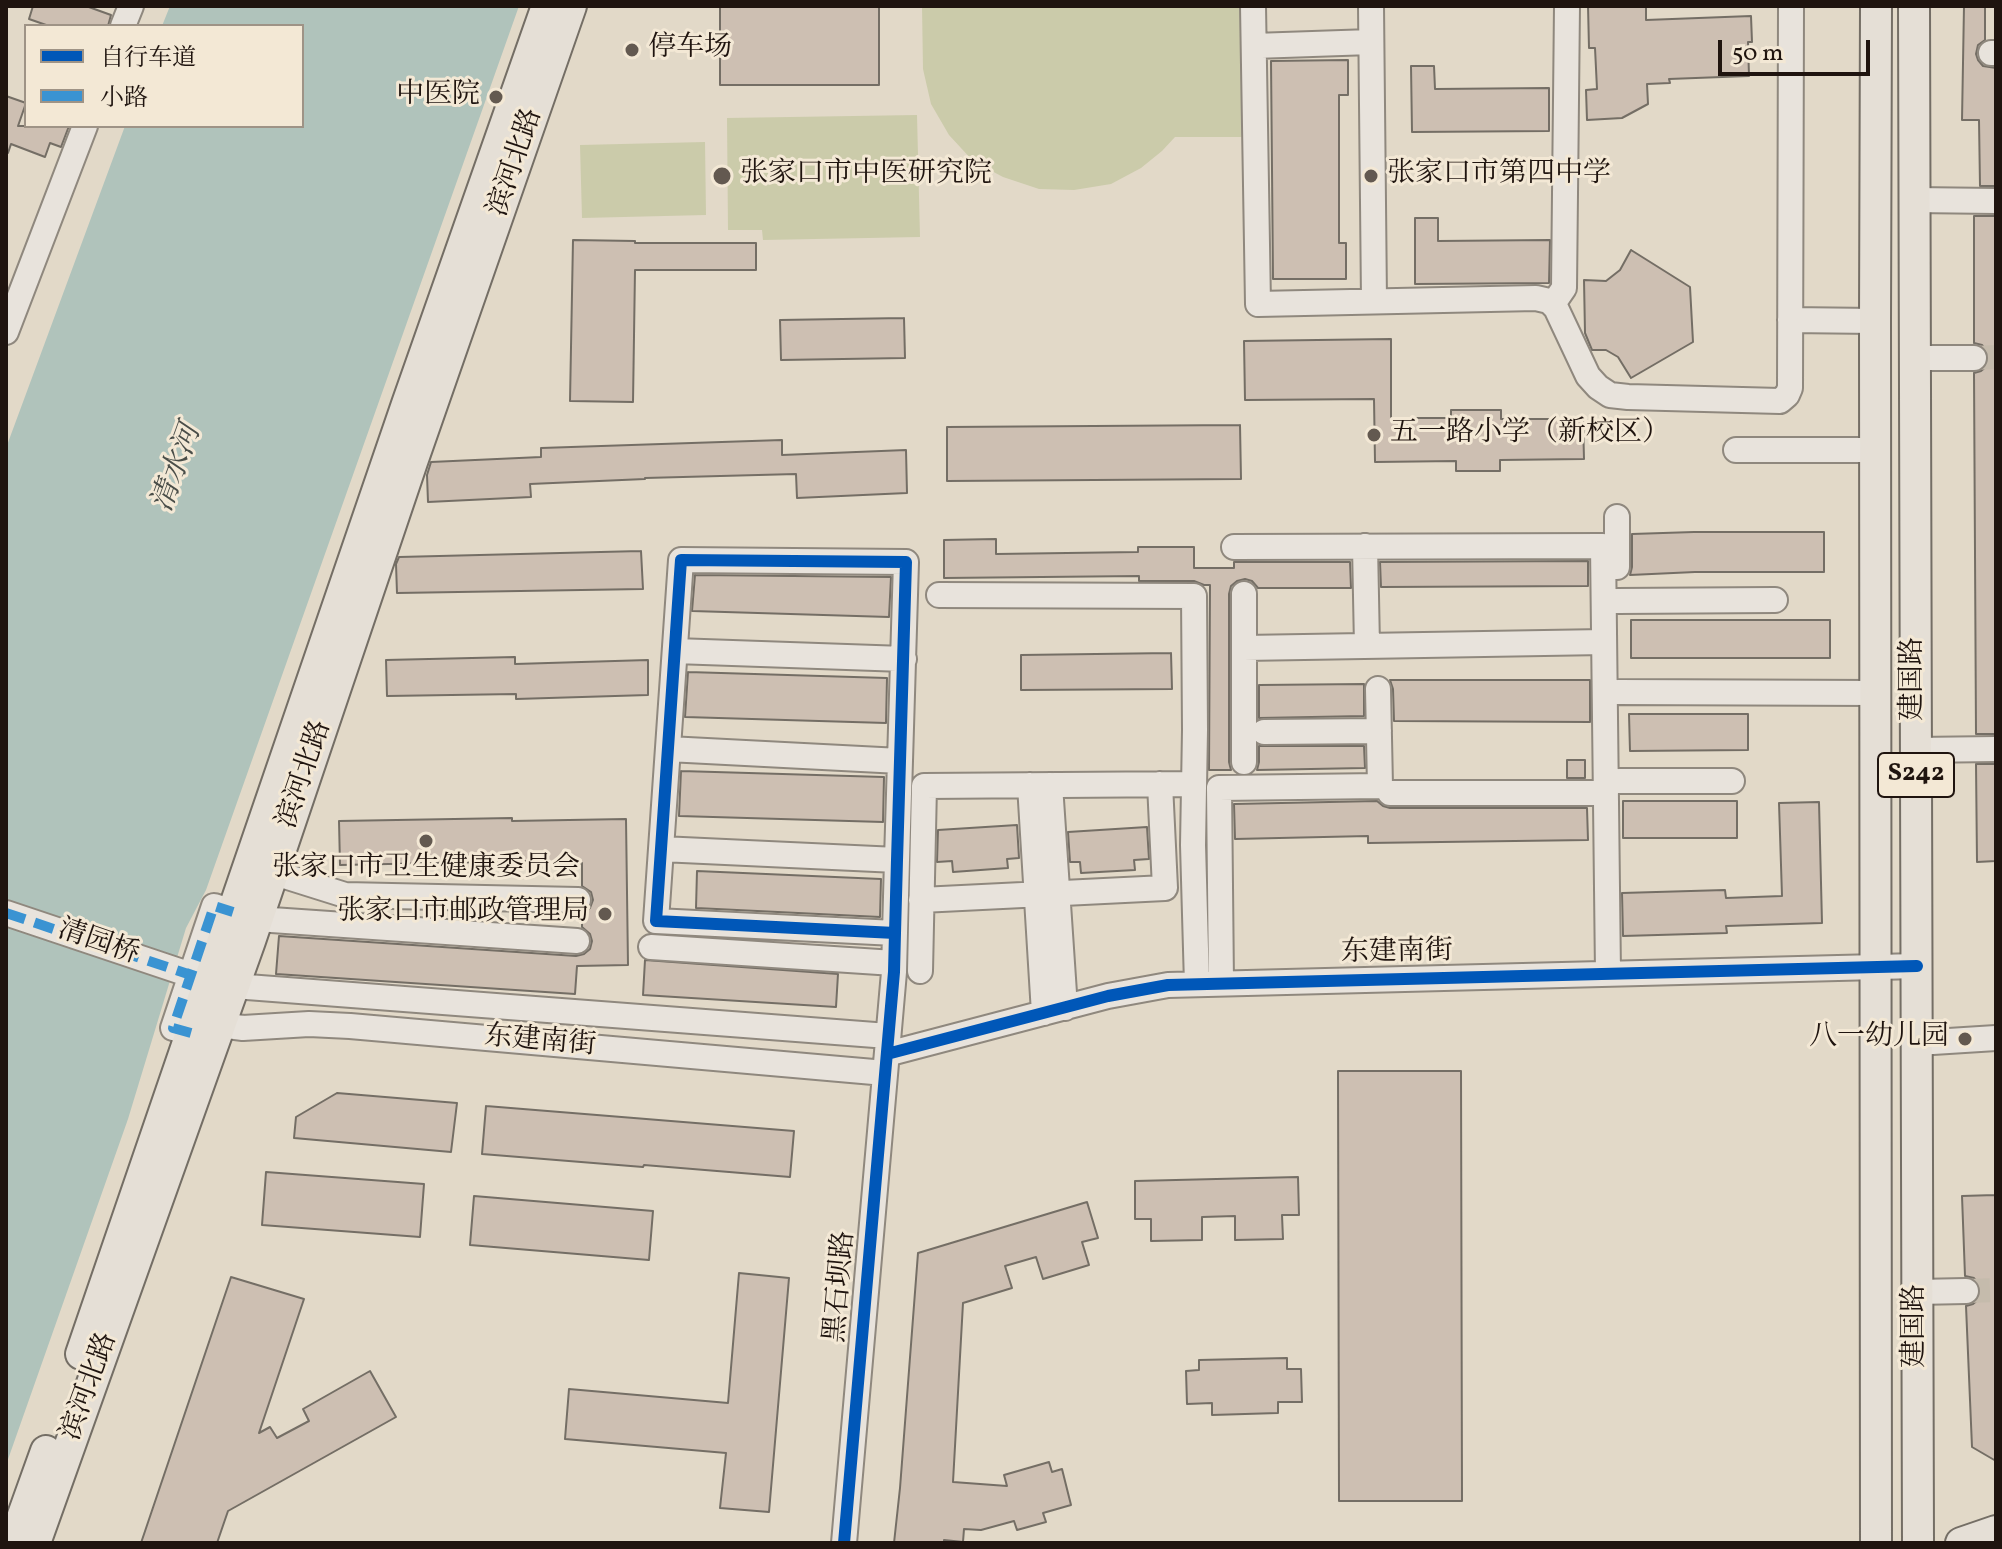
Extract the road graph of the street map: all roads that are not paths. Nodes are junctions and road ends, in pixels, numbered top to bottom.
1 (547, 6) edge
2 (571, 6) edge
3 (1253, 6) edge
4 (1371, 6) edge
5 (1567, 6) edge
6 (1791, 6) edge
7 (1876, 6) edge
8 (1914, 6) edge
9 (1371, 42) junction
10 (1254, 46) junction
11 (84, 128) edge
12 (1914, 200) junction
13 (1996, 201) edge
14 (1374, 301) junction
15 (1553, 304) junction
16 (1790, 320) junction
17 (1875, 321) junction
18 (1914, 321) junction
19 (6, 332) edge
20 (1875, 358) junction
21 (1914, 358) junction
22 (1974, 358) tunnel mouth
23 (1736, 450) dead end
24 (1875, 450) junction
25 (1617, 517) dead end
26 (1365, 546) junction
27 (1234, 547) dead end
28 (1244, 594) dead end
29 (939, 595) dead end
30 (1775, 600) dead end
31 (1617, 601) junction
32 (1604, 642) junction
33 (1367, 646) junction
34 (1244, 648) junction
35 (675, 651) junction
36 (904, 659) junction
37 (1378, 689) dead end
38 (1618, 692) junction
39 (1875, 693) junction
40 (1379, 731) junction
41 (1264, 732) dead end
42 (668, 749) junction
43 (1996, 749) edge
44 (1916, 750) junction
45 (900, 761) junction
46 (1244, 762) dead end
47 (1732, 781) dead end
48 (1160, 784) junction
49 (1194, 784) junction
50 (1040, 785) junction
51 (1612, 787) junction
52 (1390, 793) dead end
53 (661, 849) junction
54 (897, 860) junction
55 (261, 869) junction
56 (1620, 885) dead end
57 (1047, 894) junction
58 (578, 900) dead end
59 (921, 900) junction
60 (6, 913) edge
61 (235, 913) junction
62 (895, 933) junction
63 (577, 941) dead end
64 (651, 947) dead end
65 (894, 963) junction
66 (1917, 966) junction
67 (1875, 967) junction
68 (920, 971) dead end
69 (1608, 973) junction
70 (212, 980) junction
71 (1209, 983) junction
72 (1054, 1011) junction
73 (195, 1026) junction
74 (1996, 1038) edge
75 (1917, 1043) junction
76 (887, 1054) junction
77 (1966, 1291) tunnel mouth
78 (1917, 1292) junction
79 (1996, 1531) edge
80 (13, 1543) edge
81 (35, 1543) edge
82 (844, 1543) edge
83 (1876, 1543) edge
84 (1918, 1543) edge
85 (1961, 1543) edge

1 - 55 main road, 滨河北路
2 - 55 main road, 滨河北路
3 - 10 street
4 - 9 street
5 - 15 street
6 - 16 street
7 - 17 main road, 建国路 / S242
8 - 12 main road, 建国路 / S242
9 - 10 street
9 - 14 street
10 - 14 street
11 - 19 street
12 - 13 street
12 - 18 main road, 建国路 / S242
14 - 15 street
15 - 16 street
16 - 17 street
17 - 18 main road
17 - 20 main road, 建国路 / S242
18 - 21 main road, 建国路 / S242
20 - 21 main road
20 - 24 main road, 建国路 / S242
21 - 22 street
21 - 44 main road, 建国路 / S242
23 - 24 street
24 - 39 main road, 建国路 / S242
25 - 31 street
26 - 27 street
26 - 32 street
26 - 33 street
28 - 34 street
29 - 49 street
30 - 31 street
31 - 38 street
32 - 33 street
32 - 51 street
33 - 34 street
34 - 46 street
35 - 36 street
35 - 36 street, 黑石坝路
35 - 42 street
36 - 45 street, 黑石坝路
37 - 40 street
38 - 39 street
38 - 51 street
39 - 67 main road, 建国路 / S242
40 - 41 street
40 - 71 street
42 - 45 street
42 - 53 street
43 - 44 street
44 - 66 main road, 建国路 / S242
45 - 54 street, 黑石坝路
47 - 51 street
48 - 49 street
48 - 50 street
48 - 57 street
49 - 71 street
50 - 57 street
50 - 59 street
51 - 52 street
51 - 56 street
51 - 69 street
53 - 54 street
53 - 62 street
54 - 62 street, 黑石坝路
55 - 58 street
55 - 61 main road, 滨河北路
57 - 59 street
57 - 72 street
59 - 68 street
60 - 70 street, 清园桥
61 - 63 street
61 - 70 main road, 滨河北路
62 - 65 street, 黑石坝路
64 - 65 street
65 - 76 street, 黑石坝路
66 - 67 street, 东建南街
66 - 75 main road, 建国路 / S242
67 - 69 street, 东建南街
67 - 83 main road, 建国路 / S242
69 - 71 street, 东建南街
70 - 73 main road, 滨河北路
70 - 76 street, 东建南街
71 - 72 street, 东建南街
72 - 76 street, 东建南街
73 - 76 street, 东建南街
73 - 80 main road, 滨河北路
73 - 81 main road, 滨河北路
74 - 75 street
75 - 78 main road, 建国路 / S242
76 - 82 street, 黑石坝路
77 - 78 street
78 - 84 main road, 建国路 / S242
79 - 85 main road

